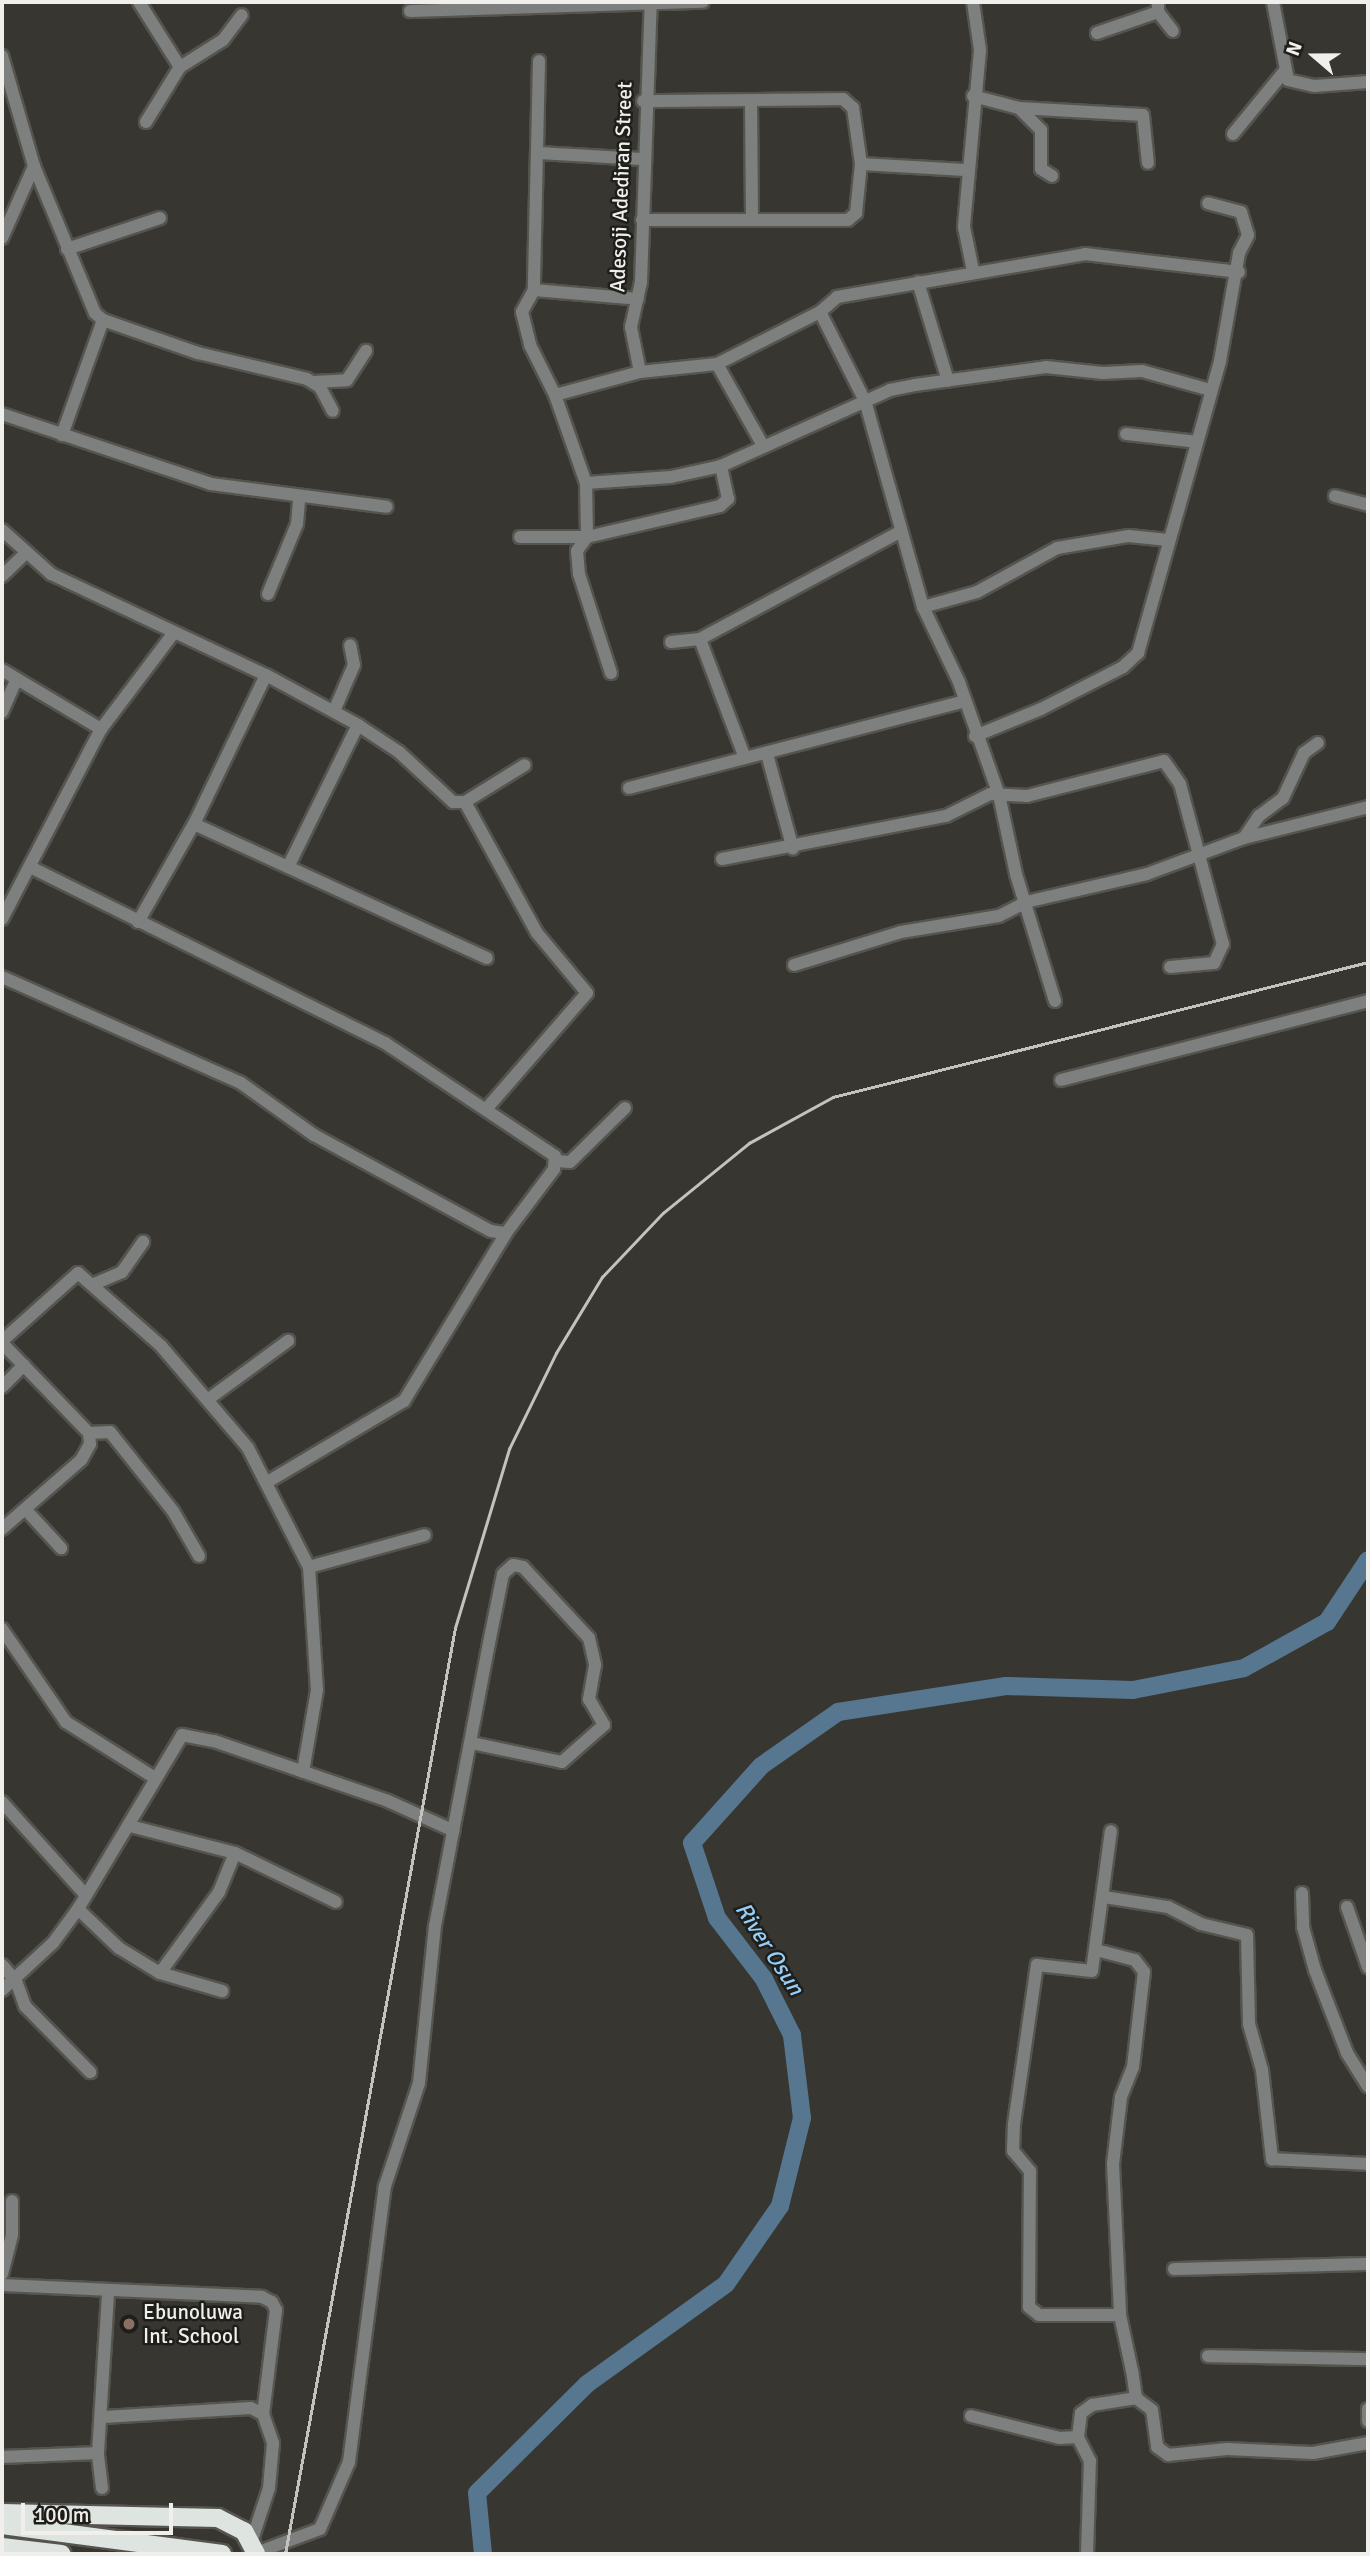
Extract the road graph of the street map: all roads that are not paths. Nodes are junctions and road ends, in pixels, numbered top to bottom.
1 (139, 2) edge
2 (702, 2) edge
3 (972, 2) edge
4 (1273, 2) edge
5 (651, 3) edge
6 (548, 5) edge
7 (444, 6) edge
8 (1158, 7) edge
9 (410, 10) dead end
10 (242, 15) dead end
11 (1172, 30) dead end
12 (1097, 33) dead end
13 (2, 56) edge
14 (539, 61) dead end
15 (180, 67) junction
16 (1284, 72) junction
17 (1368, 82) edge
18 (973, 96) junction
19 (643, 101) junction
20 (751, 102) junction
21 (1019, 108) junction
22 (146, 122) dead end
23 (1233, 134) dead end
24 (538, 153) junction
25 (642, 159) junction
26 (1148, 163) dead end
27 (861, 164) junction
28 (34, 166) junction
29 (965, 170) junction
30 (1052, 176) dead end
31 (1208, 203) dead end
32 (160, 218) dead end
33 (752, 219) junction
34 (642, 220) junction
35 (2, 238) edge
36 (67, 250) junction
37 (973, 271) junction
38 (1239, 272) junction
39 (918, 282) junction
40 (534, 290) junction
41 (638, 299) junction
42 (820, 312) junction
43 (103, 320) junction
44 (366, 351) dead end
45 (717, 364) junction
46 (640, 372) junction
47 (948, 381) junction
48 (314, 382) junction
49 (1210, 390) junction
50 (555, 395) junction
51 (865, 401) junction
52 (333, 411) dead end
53 (2, 414) edge
54 (1126, 434) dead end
55 (62, 435) junction
56 (1197, 442) junction
57 (762, 444) junction
58 (720, 466) junction
59 (586, 483) junction
60 (1335, 496) dead end
61 (299, 499) junction
62 (1368, 505) edge
63 (387, 507) dead end
64 (2, 530) edge
65 (901, 531) junction
66 (520, 537) dead end
67 (587, 537) junction
68 (1168, 540) junction
69 (25, 554) junction
70 (2, 576) edge
71 (268, 594) dead end
72 (923, 607) junction
73 (172, 635) junction
74 (701, 639) junction
75 (671, 642) dead end
76 (350, 645) dead end
77 (2, 670) edge
78 (611, 673) dead end
79 (267, 675) junction
80 (17, 679) junction
81 (962, 702) junction
82 (334, 711) junction
83 (2, 712) edge
84 (358, 725) junction
85 (101, 729) junction
86 (975, 736) junction
87 (1318, 743) dead end
88 (767, 754) junction
89 (745, 758) junction
90 (525, 765) dead end
91 (629, 788) dead end
92 (999, 795) junction
93 (465, 802) junction
94 (1368, 807) edge
95 (194, 824) junction
96 (1244, 838) junction
97 (793, 849) junction
98 (1196, 853) junction
99 (722, 859) dead end
100 (30, 867) junction
101 (288, 867) junction
102 (1026, 902) junction
103 (2, 919) edge
104 (138, 922) junction
105 (487, 958) dead end
106 (794, 965) dead end
107 (1170, 967) dead end
108 (2, 977) edge
109 (1055, 1001) dead end
110 (1368, 1001) edge
111 (1061, 1080) dead end
112 (625, 1108) dead end
113 (486, 1109) junction
114 (557, 1161) junction
115 (506, 1233) junction
116 (143, 1242) dead end
117 (94, 1284) junction
118 (288, 1341) dead end
119 (2, 1342) edge
120 (24, 1365) junction
121 (2, 1387) edge
122 (211, 1398) junction
123 (89, 1433) junction
124 (269, 1481) junction
125 (26, 1510) junction
126 (2, 1529) edge
127 (425, 1535) dead end
128 (61, 1548) dead end
129 (199, 1556) dead end
130 (309, 1567) junction
131 (2, 1629) edge
132 (471, 1743) junction
133 (303, 1772) junction
134 (155, 1778) junction
135 (2, 1802) edge
136 (130, 1826) junction
137 (454, 1831) junction
138 (1111, 1831) dead end
139 (235, 1853) junction
140 (84, 1893) junction
141 (1303, 1894) dead end
142 (1104, 1897) junction
143 (336, 1902) dead end
144 (1347, 1908) dead end
145 (78, 1909) junction
146 (1096, 1950) junction
147 (2, 1965) edge
148 (1368, 1967) edge
149 (160, 1973) junction
150 (16, 1981) junction
151 (2, 1990) edge
152 (222, 1992) dead end
153 (90, 2072) dead end
154 (1368, 2086) edge
155 (1368, 2164) edge
156 (12, 2201) dead end
157 (1368, 2264) edge
158 (1174, 2269) dead end
159 (2, 2274) edge
160 (2, 2285) edge
161 (108, 2293) junction
162 (1120, 2315) junction
163 (1208, 2356) dead end
164 (1368, 2359) edge
165 (1136, 2398) junction
166 (1368, 2409) edge
167 (263, 2414) junction
168 (971, 2416) dead end
169 (104, 2417) junction
170 (1368, 2421) edge
171 (1078, 2437) junction
172 (1368, 2443) edge
173 (98, 2453) junction
174 (2, 2457) edge
175 (102, 2488) dead end
176 (2, 2513) edge
177 (2, 2525) edge
178 (2, 2547) edge
179 (254, 2550) edge
180 (62, 2554) edge
181 (222, 2554) edge
182 (1087, 2554) edge

1 - 15 street
2 - 5 street
3 - 18 street
4 - 16 street
5 - 6 street
5 - 19 street, Adesoji Adediran Street
6 - 7 street
7 - 9 street
8 - 11 street
8 - 12 street
10 - 15 street
13 - 28 street
14 - 24 street
15 - 22 street
16 - 17 street
16 - 23 street
18 - 21 street
18 - 29 street
19 - 20 street
19 - 25 street, Adesoji Adediran Street
20 - 27 street
20 - 33 street
21 - 26 street
21 - 30 street
24 - 25 street
24 - 40 street
25 - 34 street, Adesoji Adediran Street
27 - 29 street
27 - 33 street
28 - 35 street
28 - 36 street
29 - 37 street
31 - 38 street
32 - 36 street
33 - 34 street
34 - 41 street, Adesoji Adediran Street
36 - 43 street
37 - 38 street
37 - 39 street
38 - 49 street
39 - 42 street
39 - 47 street
40 - 41 street
40 - 50 street
41 - 46 street, Adesoji Adediran Street
42 - 45 street
42 - 51 street
43 - 48 street
43 - 55 street
44 - 48 street
45 - 46 street
45 - 57 street
46 - 50 street
47 - 49 street
47 - 51 street
48 - 52 street
49 - 56 street
50 - 59 street
51 - 57 street
51 - 65 street
53 - 55 street
54 - 56 street
55 - 61 street
56 - 68 street
57 - 58 street
58 - 59 street
58 - 67 street
59 - 67 street
60 - 62 street
61 - 63 street
61 - 71 street
64 - 69 street
65 - 72 street
65 - 74 street
66 - 67 street
67 - 78 street
68 - 72 street
68 - 86 street
69 - 70 street
69 - 73 street
72 - 81 street
73 - 79 street
73 - 85 street
74 - 75 street
74 - 89 street
76 - 82 street
77 - 80 street
79 - 82 street
79 - 95 street
80 - 83 street
80 - 85 street
81 - 86 street
81 - 88 street
82 - 84 street
84 - 93 street
84 - 101 street
85 - 100 street
86 - 92 street
87 - 96 street
88 - 89 street
88 - 97 street
89 - 91 street
90 - 93 street
92 - 97 street
92 - 98 street
92 - 102 street
93 - 113 street
94 - 96 street
95 - 101 street
95 - 104 street
96 - 98 street
97 - 99 street
98 - 102 street
98 - 107 street
100 - 103 street
100 - 104 street
101 - 105 street
102 - 106 street
102 - 109 street
104 - 113 street
108 - 115 street
110 - 111 street
112 - 114 street
113 - 114 street
114 - 115 street
115 - 124 street
116 - 117 street
117 - 119 street
117 - 122 street
118 - 122 street
119 - 120 street
120 - 121 street
120 - 123 street
122 - 124 street
123 - 125 street
123 - 129 street
124 - 130 street
125 - 126 street
125 - 128 street
127 - 130 street
130 - 133 street
131 - 134 street
132 - 132 street
132 - 137 street
133 - 134 street
133 - 137 street
134 - 136 street
135 - 140 street
136 - 139 street
136 - 140 street
137 - 179 street
138 - 142 street
139 - 143 street
139 - 149 street
140 - 145 street
141 - 154 street
142 - 146 street
142 - 155 street
144 - 148 street
145 - 149 street
145 - 150 street
146 - 162 street
146 - 162 street
147 - 150 street
149 - 152 street
150 - 151 street
150 - 153 street
156 - 159 street
157 - 158 street
160 - 161 street
161 - 167 street
161 - 169 street
162 - 165 street
163 - 164 street
165 - 171 street
165 - 172 street
166 - 170 street
167 - 169 street
167 - 179 street
168 - 171 street
169 - 173 street
171 - 182 street
173 - 174 street
173 - 175 street
176 - 179 highway
177 - 181 highway
178 - 180 highway

